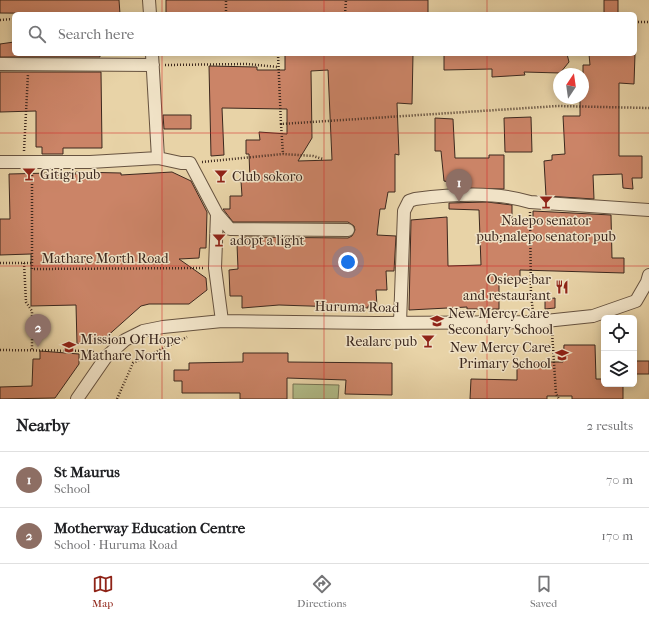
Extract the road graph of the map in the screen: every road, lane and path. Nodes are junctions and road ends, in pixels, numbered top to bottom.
1 (149, 0) edge
2 (226, 0) edge
3 (346, 0) edge
4 (150, 12) edge
5 (226, 12) edge
6 (345, 12) edge
7 (12, 19) edge
8 (0, 20) edge
9 (637, 22) edge
10 (649, 22) edge
11 (278, 56) edge
12 (152, 60) edge
13 (0, 64) edge
14 (28, 64) junction
15 (278, 67) junction
16 (649, 108) edge
17 (280, 124) junction
18 (283, 154) junction
19 (158, 158) junction
20 (323, 159) dead end
21 (28, 161) junction
22 (0, 162) edge
23 (190, 163) junction
24 (530, 202) junction
25 (649, 210) edge
26 (217, 214) junction
27 (348, 230) dead end
28 (0, 263) edge
29 (24, 263) junction
30 (32, 263) junction
31 (215, 268) junction
32 (649, 275) edge
33 (549, 320) junction
34 (222, 321) junction
35 (536, 322) junction
36 (400, 323) junction
37 (194, 334) dead end
38 (0, 350) edge
39 (32, 350) junction
40 (106, 357) junction
41 (77, 399) edge
42 (117, 399) edge
43 (559, 399) edge

1 - 4 street
2 - 5 path
3 - 6 path
7 - 8 path
9 - 10 path
11 - 15 path
12 - 14 street
12 - 15 path
12 - 19 street
13 - 14 street
14 - 21 path, Mathare Morth Road
15 - 17 path
16 - 17 path
17 - 18 path
18 - 20 path
18 - 23 path
19 - 21 street
19 - 23 street
21 - 22 street
21 - 30 path, Mathare Morth Road
23 - 26 street
24 - 25 street
24 - 35 path
24 - 36 street
26 - 27 street
26 - 31 street
28 - 29 path
29 - 30 path
29 - 39 path
30 - 31 path, Mathare Morth Road
31 - 34 street
32 - 33 street, Huruma Road
33 - 35 street, Huruma Road
33 - 43 path
34 - 36 street, Huruma Road
34 - 40 street, Huruma Road
35 - 36 street, Huruma Road
37 - 42 path
38 - 39 path
39 - 40 path
40 - 41 street, Huruma Road

